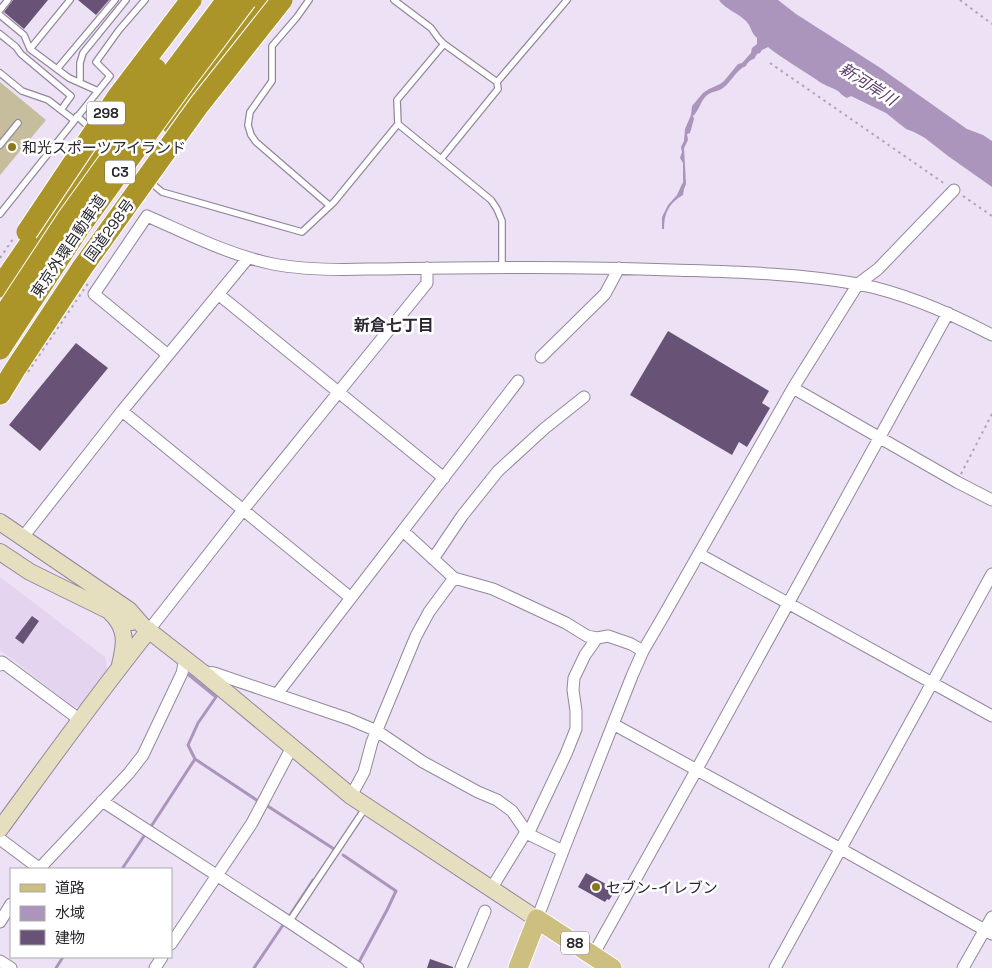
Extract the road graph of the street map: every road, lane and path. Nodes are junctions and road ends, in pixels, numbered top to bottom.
1 (8, 0) edge
2 (70, 0) edge
3 (115, 0) edge
4 (126, 0) edge
5 (145, 0) edge
6 (191, 0) edge
7 (208, 0) edge
8 (227, 0) edge
9 (246, 0) edge
10 (264, 0) edge
11 (282, 0) edge
12 (309, 0) edge
13 (394, 0) edge
14 (567, 0) edge
15 (960, 0) edge
16 (0, 10) edge
17 (0, 16) edge
18 (992, 24) edge
19 (94, 25) junction
20 (101, 31) junction
21 (0, 34) edge
22 (444, 44) junction
23 (30, 49) junction
24 (770, 63) dead end
25 (57, 69) junction
26 (0, 73) edge
27 (497, 82) junction
28 (80, 83) junction
29 (98, 91) junction
30 (61, 110) junction
31 (76, 118) junction
32 (18, 123) dead end
33 (398, 124) junction
34 (107, 144) junction
35 (0, 145) edge
36 (441, 159) junction
37 (134, 167) dead end
38 (141, 173) dead end
39 (954, 190) junction
40 (330, 206) junction
41 (0, 214) edge
42 (992, 216) edge
43 (67, 219) junction
44 (248, 258) junction
45 (502, 267) junction
46 (82, 268) junction
47 (427, 268) junction
48 (619, 268) junction
49 (52, 269) junction
50 (0, 272) edge
51 (858, 284) junction
52 (0, 286) edge
53 (218, 294) junction
54 (0, 304) edge
55 (948, 313) junction
56 (0, 321) edge
57 (992, 335) edge
58 (0, 349) edge
59 (168, 355) junction
60 (541, 357) dead end
61 (5, 373) edge
62 (518, 381) dead end
63 (793, 388) junction
64 (338, 392) junction
65 (0, 394) edge
66 (584, 397) dead end
67 (122, 411) junction
68 (992, 414) edge
69 (880, 438) junction
70 (444, 478) junction
71 (957, 482) junction
72 (992, 500) edge
73 (243, 510) junction
74 (0, 522) edge
75 (403, 531) junction
76 (23, 537) junction
77 (0, 552) edge
78 (699, 554) junction
79 (433, 559) junction
80 (992, 574) edge
81 (454, 578) junction
82 (351, 598) junction
83 (789, 603) junction
84 (106, 610) junction
85 (146, 628) junction
86 (597, 638) junction
87 (644, 651) junction
88 (185, 659) junction
89 (0, 664) edge
90 (119, 667) junction
91 (202, 672) junction
92 (932, 682) junction
93 (277, 694) junction
94 (992, 716) edge
95 (80, 720) junction
96 (613, 724) junction
97 (377, 731) junction
98 (292, 747) junction
99 (697, 769) junction
100 (351, 796) junction
101 (102, 801) junction
102 (367, 806) junction
103 (0, 829) edge
104 (527, 832) junction
105 (0, 839) edge
106 (842, 849) junction
107 (563, 851) junction
108 (39, 868) edge
109 (41, 868) edge
110 (217, 875) junction
111 (491, 889) junction
112 (10, 906) edge
113 (485, 912) dead end
114 (992, 917) edge
115 (537, 919) junction
116 (0, 922) edge
117 (289, 922) junction
118 (988, 932) edge
119 (172, 942) edge
120 (593, 955) junction
121 (0, 961) edge
122 (11, 968) edge
123 (356, 968) edge
124 (461, 968) edge
125 (518, 968) edge
126 (612, 968) edge
127 (775, 968) edge
128 (964, 968) edge

1 - 16 lane
2 - 23 lane
3 - 19 lane
4 - 20 lane
5 - 29 lane
6 - 50 highway, 298, bridge
7 - 34 highway, bridge
8 - 43 highway, 東京外環自動車道 / C3, bridge
9 - 49 highway, 東京外環自動車道 / C3, bridge
10 - 46 highway, bridge
11 - 46 highway, 国道298号, bridge
12 - 40 lane
13 - 22 lane
14 - 27 lane
15 - 18 path
17 - 23 lane
19 - 20 lane
19 - 25 lane
20 - 28 lane
21 - 30 lane
22 - 27 lane
22 - 33 lane
23 - 25 lane
24 - 39 path
25 - 28 lane
26 - 30 lane
27 - 36 lane
28 - 29 lane
29 - 31 lane
30 - 31 lane
31 - 34 lane
31 - 41 lane
32 - 35 lane
33 - 36 lane
33 - 40 lane
34 - 37 lane
34 - 52 highway
36 - 45 lane
38 - 40 lane
39 - 42 path
39 - 51 street
43 - 54 highway, bridge
43 - 56 highway, 東京外環自動車道 / C3, bridge
44 - 47 street
44 - 53 street
44 - 59 street
45 - 47 street
45 - 48 street
46 - 61 highway, 国道298号
47 - 64 street
48 - 51 street
48 - 60 street
49 - 58 highway, 東京外環自動車道 / C3, bridge
49 - 61 highway, bridge
51 - 55 street
51 - 63 street
53 - 59 street
53 - 64 street
55 - 57 street
55 - 69 street
59 - 67 street
61 - 65 highway, 国道298号
62 - 70 street
63 - 69 street
63 - 78 street
64 - 70 street
64 - 73 street
66 - 79 street
67 - 73 street
67 - 76 street
68 - 71 path
69 - 71 street
69 - 83 street
70 - 75 street
71 - 72 street
73 - 82 street
73 - 85 street
74 - 76 street
75 - 79 street
75 - 82 street
76 - 85 street
77 - 84 street
78 - 83 street
78 - 87 street
79 - 81 street
80 - 92 street
81 - 86 street
81 - 97 street
82 - 93 street
83 - 92 street
83 - 99 street
84 - 85 street
84 - 90 street
85 - 88 street
85 - 90 street
86 - 87 street
86 - 104 street
87 - 96 street
88 - 91 street
88 - 101 street
89 - 95 street
90 - 95 street
91 - 93 street
91 - 98 street
92 - 94 street
92 - 106 street
93 - 97 street
95 - 103 street
96 - 99 street
96 - 107 street
97 - 100 street
97 - 104 street
98 - 100 street
98 - 110 street
99 - 106 street
99 - 120 street
100 - 102 street
101 - 109 street
101 - 110 street
102 - 111 street
102 - 117 lane
104 - 107 street
104 - 111 street
105 - 108 street
106 - 118 street
106 - 127 street
107 - 115 street
110 - 117 street
110 - 119 street
111 - 115 street
112 - 116 street
113 - 124 street
114 - 118 street
115 - 120 main road, 88
115 - 125 main road
117 - 123 street
118 - 128 street
120 - 126 main road, 88
121 - 122 street

